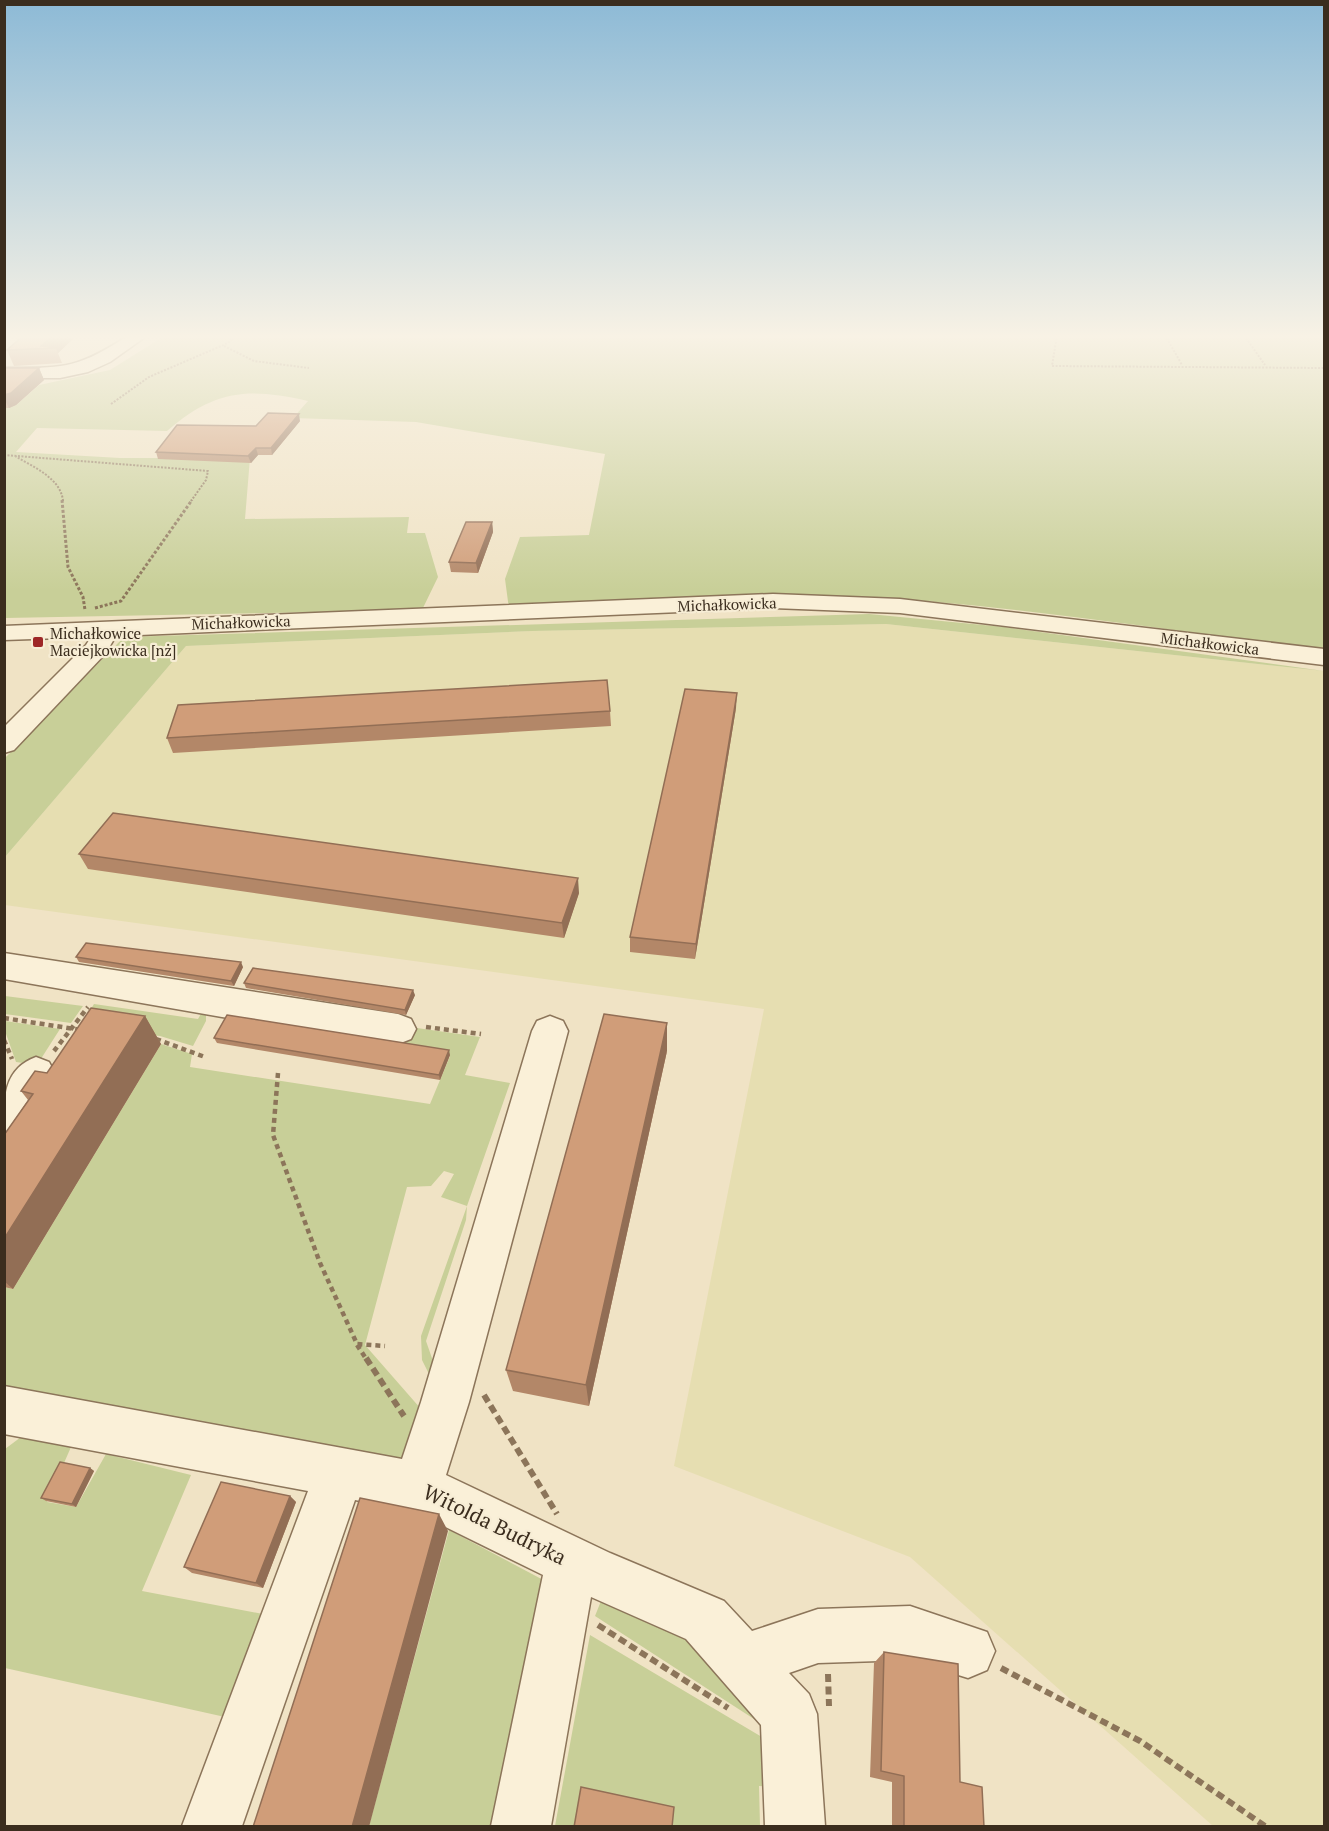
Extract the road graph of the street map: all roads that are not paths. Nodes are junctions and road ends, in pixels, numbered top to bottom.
1 (117, 628) junction
2 (4, 633) edge
3 (1324, 657) edge
4 (4, 744) edge
5 (4, 966) edge
6 (398, 1029) road end
7 (550, 1031) dead end
8 (36, 1073) edge
9 (4, 1121) edge
10 (6, 1413) edge
11 (423, 1470) junction
12 (340, 1472) junction
13 (566, 1562) junction
14 (968, 1651) road end
15 (737, 1686) junction
16 (212, 1827) edge
17 (521, 1827) edge
18 (795, 1827) edge

1 - 2 street, Michałkowicka
1 - 3 street, Michałkowicka
1 - 4 street
5 - 6 street
7 - 11 street
8 - 9 street
10 - 12 street, Witolda Budryka
11 - 12 street, Witolda Budryka
11 - 13 street, Witolda Budryka
12 - 16 street
13 - 15 street, Witolda Budryka
13 - 17 street
14 - 15 street
15 - 18 street, Witolda Budryka

